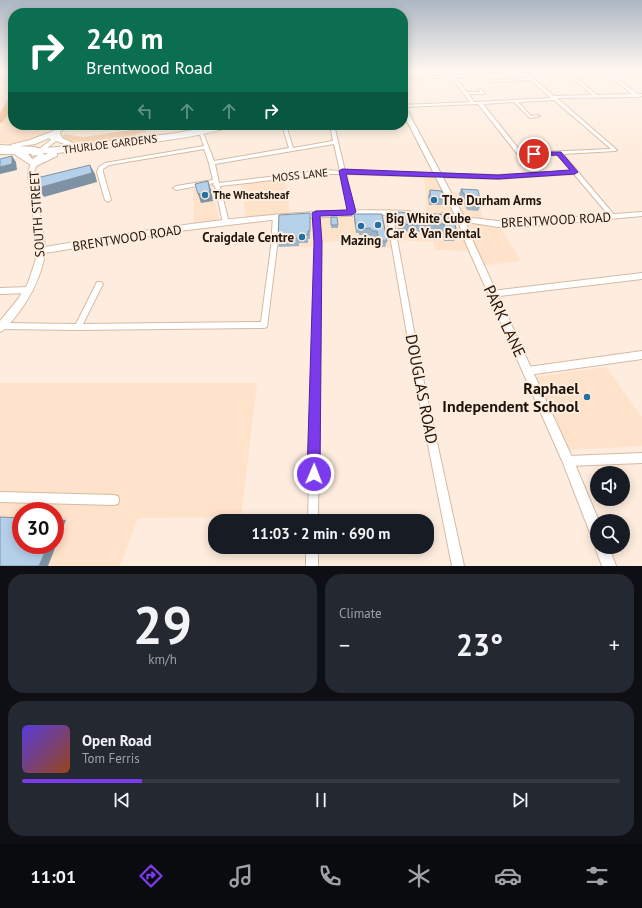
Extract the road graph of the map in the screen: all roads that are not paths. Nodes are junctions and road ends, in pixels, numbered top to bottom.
1 (469, 96) edge
2 (576, 96) edge
3 (554, 98) junction
4 (516, 102) junction
5 (474, 103) junction
6 (480, 103) junction
7 (408, 107) edge
8 (530, 116) junction
9 (538, 116) dead end
10 (408, 117) edge
11 (521, 117) dead end
12 (62, 130) edge
13 (180, 130) edge
14 (202, 130) edge
15 (286, 130) edge
16 (333, 130) edge
17 (202, 135) dead end
18 (52, 138) junction
19 (335, 142) junction
20 (0, 146) edge
21 (206, 147) junction
22 (67, 148) junction
23 (291, 148) junction
24 (15, 149) junction
25 (0, 151) edge
26 (559, 153) junction
27 (36, 159) junction
28 (212, 163) junction
29 (342, 171) junction
30 (575, 172) junction
31 (437, 175) junction
32 (216, 183) junction
33 (176, 188) dead end
34 (108, 200) dead end
35 (352, 212) junction
36 (389, 212) junction
37 (316, 213) junction
38 (420, 214) edge
39 (432, 214) edge
40 (642, 214) edge
41 (276, 216) junction
42 (613, 217) junction
43 (461, 219) junction
44 (226, 223) junction
45 (41, 251) junction
46 (642, 276) edge
47 (99, 284) dead end
48 (29, 290) junction
49 (0, 291) edge
50 (492, 294) junction
51 (1, 327) edge
52 (78, 327) junction
53 (642, 355) edge
54 (528, 372) junction
55 (642, 458) edge
56 (568, 461) junction
57 (0, 497) edge
58 (114, 500) dead end
59 (313, 514) edge
60 (590, 516) edge
61 (312, 554) edge
62 (605, 554) edge
63 (312, 566) edge
64 (458, 566) edge
65 (609, 566) edge

1 - 5 street
2 - 3 street
3 - 4 street
3 - 26 street
4 - 6 street
4 - 8 street
5 - 6 street
5 - 7 street
6 - 26 street
8 - 9 street
8 - 11 street
10 - 31 street, PARK LANE
12 - 18 street, SOUTH STREET
13 - 22 main road, THURLOE GARDENS
14 - 22 main road, THURLOE GARDENS
15 - 23 street
16 - 19 street
17 - 21 street
18 - 22 main road, THURLOE GARDENS
18 - 22 main road
18 - 24 main road, THURLOE GARDENS
18 - 24 main road
18 - 27 street, SOUTH STREET
19 - 23 street
19 - 29 street
20 - 24 main road
20 - 27 street
21 - 28 street
21 - 34 street
22 - 27 main road
22 - 27 main road, THURLOE GARDENS
23 - 28 street
24 - 25 main road
24 - 27 main road, THURLOE GARDENS
24 - 27 main road
26 - 30 street
27 - 45 street, SOUTH STREET
28 - 32 street
29 - 31 street, MOSS LANE
29 - 32 street, MOSS LANE
29 - 35 street
30 - 31 street, MOSS LANE
30 - 42 street
31 - 43 street, PARK LANE
32 - 33 street, MOSS LANE
32 - 44 street
35 - 36 street, BRENTWOOD ROAD
35 - 37 street, BRENTWOOD ROAD
36 - 38 street, BRENTWOOD ROAD
36 - 64 street, DOUGLAS ROAD
37 - 41 street, BRENTWOOD ROAD
37 - 59 street
39 - 43 street, BRENTWOOD ROAD
40 - 42 street, BRENTWOOD ROAD
41 - 44 street, BRENTWOOD ROAD
41 - 52 street
42 - 43 street, BRENTWOOD ROAD
43 - 50 street, PARK LANE
44 - 45 street, BRENTWOOD ROAD
45 - 48 street, SOUTH STREET
46 - 50 street
47 - 52 street
48 - 49 street
48 - 51 street, SOUTH STREET
50 - 54 street, PARK LANE
51 - 52 street
53 - 54 street
54 - 56 street, PARK LANE
55 - 56 street
56 - 60 street, PARK LANE
57 - 58 street
61 - 63 street
62 - 65 street

